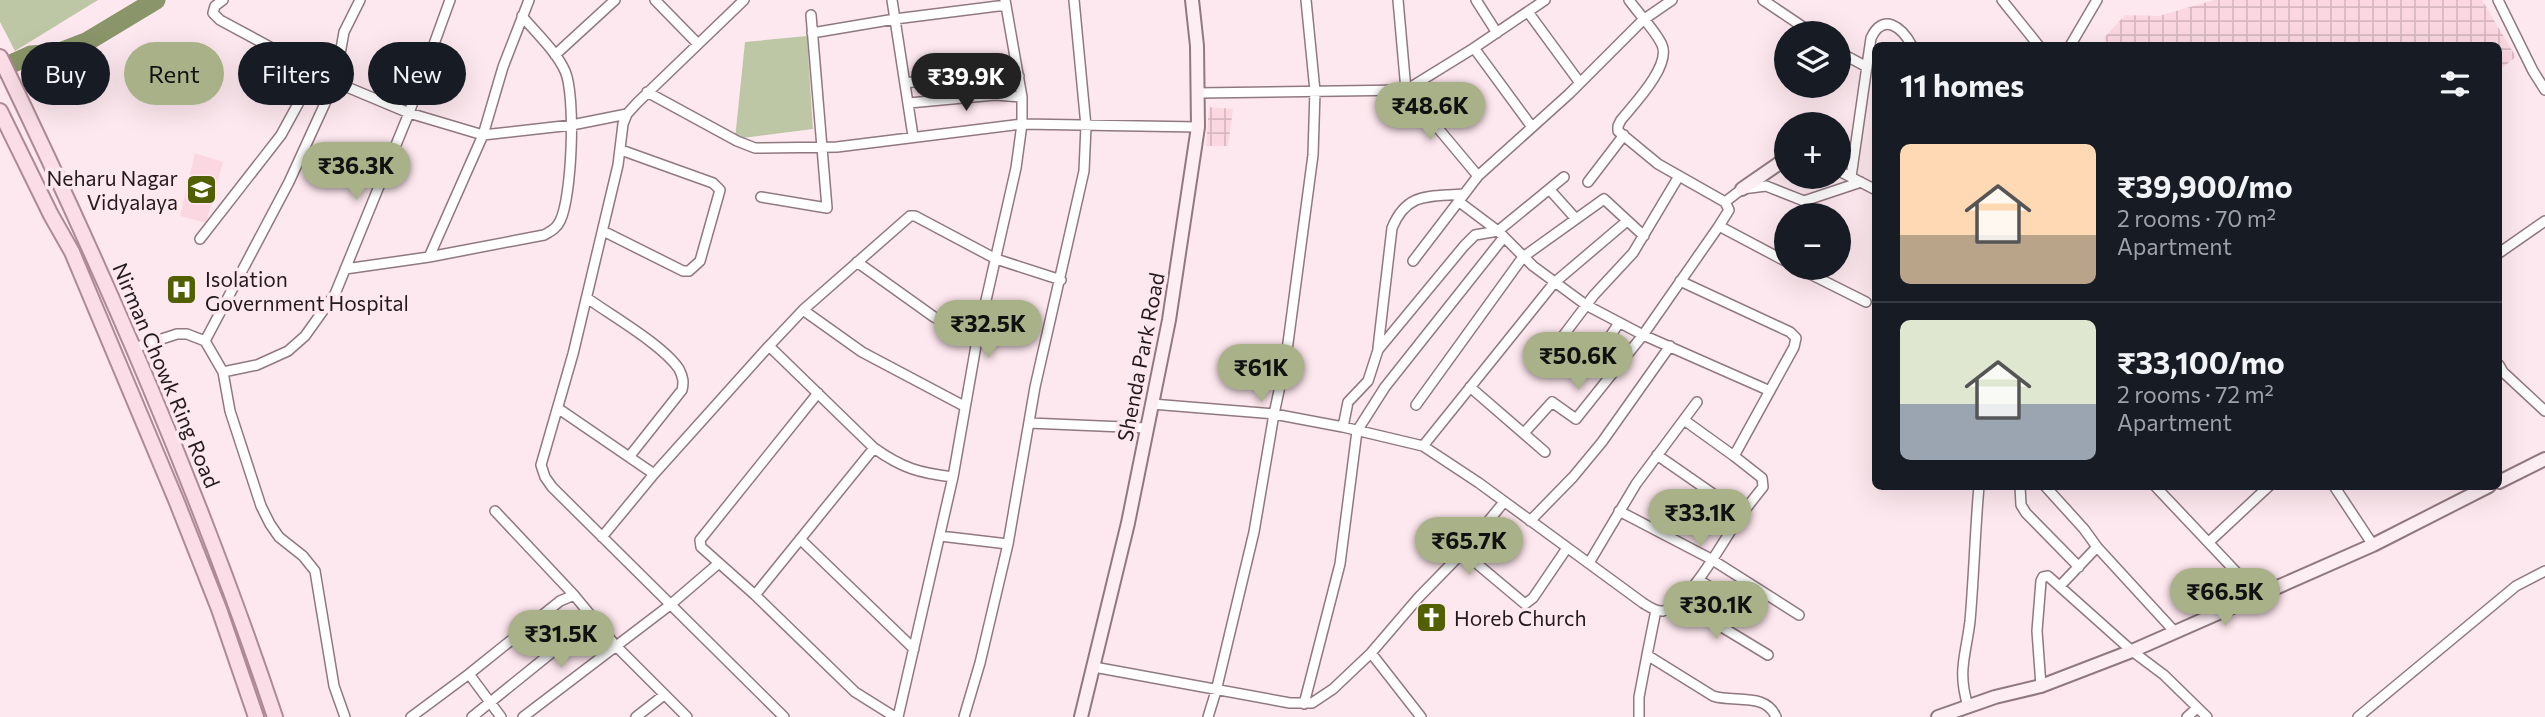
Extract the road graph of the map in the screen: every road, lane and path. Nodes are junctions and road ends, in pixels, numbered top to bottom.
1 (223, 0) edge
2 (360, 0) edge
3 (450, 0) edge
4 (529, 0) edge
5 (615, 0) edge
6 (654, 0) edge
7 (746, 0) edge
8 (892, 0) edge
9 (1074, 0) edge
10 (1192, 0) edge
11 (1306, 0) edge
12 (1398, 0) edge
13 (1476, 0) edge
14 (1545, 0) edge
15 (1629, 0) edge
16 (1672, 0) edge
17 (1763, 0) edge
18 (2001, 0) edge
19 (2097, 0) edge
20 (2498, 0) edge
21 (1005, 3) edge
22 (1528, 12) junction
23 (811, 15) dead end
24 (522, 16) junction
25 (895, 19) junction
26 (1643, 20) junction
27 (1794, 21) edge
28 (812, 33) junction
29 (1497, 33) junction
30 (261, 42) edge
31 (342, 42) edge
32 (1910, 42) edge
33 (2036, 42) edge
34 (2072, 42) edge
35 (698, 44) junction
36 (1474, 48) junction
37 (555, 55) junction
38 (0, 57) edge
39 (1851, 58) edge
40 (1867, 67) junction
41 (1019, 76) junction
42 (2542, 78) edge
43 (905, 83) junction
44 (1580, 83) junction
45 (354, 90) edge
46 (1406, 90) junction
47 (2545, 90) edge
48 (1315, 91) junction
49 (647, 92) junction
50 (1198, 93) junction
51 (1022, 97) junction
52 (909, 103) junction
53 (297, 105) edge
54 (324, 105) edge
55 (0, 111) edge
56 (408, 113) junction
57 (627, 114) junction
58 (1022, 124) junction
59 (572, 125) junction
60 (1086, 126) junction
61 (1198, 127) junction
62 (1532, 127) junction
63 (483, 135) junction
64 (1624, 135) junction
65 (913, 136) junction
66 (823, 147) junction
67 (621, 150) junction
68 (1774, 168) edge
69 (1478, 176) junction
70 (1679, 176) junction
71 (1564, 177) dead end
72 (1851, 177) joint
73 (1588, 182) dead end
74 (1861, 182) junction
75 (1872, 188) edge
76 (1742, 189) junction
77 (1550, 190) junction
78 (761, 197) dead end
79 (1460, 197) junction
80 (1725, 202) junction
81 (1576, 219) junction
82 (1627, 221) junction
83 (2545, 221) edge
84 (1719, 226) junction
85 (603, 231) junction
86 (1501, 234) junction
87 (1644, 236) junction
88 (200, 239) dead end
89 (2502, 251) edge
90 (1774, 255) edge
91 (429, 257) junction
92 (1523, 257) junction
93 (996, 259) junction
94 (1413, 261) dead end
95 (857, 262) junction
96 (345, 269) junction
97 (1061, 280) junction
98 (1822, 280) edge
99 (1680, 281) junction
100 (1553, 283) junction
101 (587, 298) junction
102 (1866, 302) dead end
103 (1586, 305) junction
104 (803, 310) junction
105 (1619, 323) junction
106 (1643, 335) junction
107 (977, 340) junction
108 (205, 341) junction
109 (768, 346) junction
110 (1670, 346) junction
111 (134, 348) junction
112 (1378, 350) junction
113 (1590, 366) dead end
114 (1538, 369) dead end
115 (2502, 370) edge
116 (223, 372) junction
117 (1470, 387) junction
118 (1770, 391) junction
119 (818, 393) junction
120 (1696, 402) dead end
121 (1152, 404) junction
122 (1416, 405) dead end
123 (964, 406) junction
124 (559, 409) junction
125 (2545, 411) edge
126 (1274, 414) junction
127 (1684, 420) junction
128 (1029, 423) junction
129 (1343, 427) junction
130 (1147, 428) junction
131 (1357, 431) junction
132 (1524, 433) junction
133 (1423, 446) junction
134 (874, 448) junction
135 (1545, 452) dead end
136 (1657, 455) junction
137 (1734, 456) junction
138 (629, 457) junction
139 (2545, 458) edge
140 (654, 474) junction
141 (953, 477) junction
142 (2502, 477) edge
143 (1979, 490) edge
144 (2021, 490) edge
145 (2049, 490) edge
146 (2159, 490) edge
147 (2265, 490) edge
148 (2337, 490) edge
149 (2482, 490) edge
150 (1504, 502) junction
151 (495, 511) dead end
152 (1619, 511) junction
153 (1742, 514) junction
154 (1530, 521) junction
155 (601, 537) junction
156 (940, 537) junction
157 (800, 539) junction
158 (2209, 542) junction
159 (1008, 544) junction
160 (2373, 545) junction
161 (2097, 547) junction
162 (1567, 548) junction
163 (1463, 552) junction
164 (1711, 559) junction
165 (1589, 563) junction
166 (719, 564) junction
167 (2079, 567) junction
168 (2545, 572) edge
169 (1699, 580) junction
170 (2060, 586) junction
171 (574, 595) junction
172 (755, 595) junction
173 (2258, 595) junction
174 (1679, 601) junction
175 (670, 605) junction
176 (1656, 610) junction
177 (1756, 615) dead end
178 (1799, 615) dead end
179 (592, 620) junction
180 (2175, 632) junction
181 (616, 646) junction
182 (914, 649) junction
183 (2132, 651) junction
184 (1371, 653) junction
185 (1647, 655) junction
186 (1768, 655) dead end
187 (1094, 667) junction
188 (469, 674) junction
189 (2041, 686) junction
190 (1216, 691) junction
191 (664, 695) junction
192 (489, 703) junction
193 (1304, 704) junction
194 (1968, 706) junction
195 (2197, 708) junction
196 (1947, 715) edge
197 (256, 717) edge
198 (275, 717) edge
199 (345, 717) edge
200 (411, 717) edge
201 (472, 717) edge
202 (501, 717) edge
203 (523, 717) edge
204 (636, 717) edge
205 (687, 717) edge
206 (784, 717) edge
207 (896, 717) edge
208 (964, 717) edge
209 (1082, 717) edge
210 (1208, 717) edge
211 (1420, 717) edge
212 (1639, 717) edge
213 (1776, 717) edge
214 (2187, 717) edge
215 (2207, 717) edge
216 (2358, 717) edge

1 - 30 street
2 - 31 street
3 - 56 street
4 - 24 street
5 - 37 street
6 - 35 street
7 - 35 street
8 - 25 street
9 - 60 street
10 - 50 main road, Shenda Park Road
11 - 48 street
12 - 46 street
13 - 29 street
14 - 22 street
15 - 26 street
16 - 26 street
17 - 27 street
18 - 33 street
19 - 34 street
20 - 42 street
21 - 25 street
21 - 41 street
22 - 29 street
22 - 44 street
23 - 28 street
24 - 37 street
24 - 63 street
25 - 28 street
25 - 43 street
26 - 44 street
26 - 64 street
28 - 66 street
29 - 36 street
32 - 40 street
35 - 49 street
36 - 46 street
36 - 62 street
37 - 59 street
38 - 111 main road, Nirman Chowk Ring Road
39 - 40 street
40 - 72 street
41 - 43 street
41 - 51 street
42 - 47 street
43 - 52 street
44 - 62 street
45 - 56 street
46 - 48 street
46 - 69 street
48 - 50 street
48 - 126 street
49 - 57 street
49 - 66 street
50 - 61 main road, Shenda Park Road
51 - 52 street
51 - 58 street
52 - 65 street
53 - 88 street
54 - 108 street
55 - 197 main road
56 - 63 street
56 - 96 street
57 - 59 street
57 - 67 street
58 - 60 street
58 - 65 street
58 - 93 street
59 - 63 street
59 - 91 street
60 - 61 street
60 - 97 street
61 - 121 main road, Shenda Park Road
62 - 69 street
63 - 91 street
64 - 70 street
64 - 73 street
65 - 66 street
66 - 78 street
67 - 85 street
67 - 85 street
68 - 76 main road
69 - 79 street
70 - 80 street
70 - 87 street
71 - 77 street
72 - 74 street
74 - 75 street
74 - 76 street
76 - 80 street
77 - 81 street
77 - 86 street
79 - 86 street
79 - 94 street
79 - 112 street
80 - 84 street
81 - 82 street
81 - 92 street
82 - 87 street
82 - 100 street
83 - 89 street
84 - 90 street
84 - 99 street
85 - 101 street
86 - 92 street
86 - 112 street
86 - 131 street
87 - 103 street
91 - 96 street
92 - 100 street
92 - 122 street
93 - 95 street
93 - 97 street
93 - 107 street
95 - 104 street
95 - 107 street
96 - 116 street
97 - 128 street
98 - 102 street
99 - 106 street
99 - 118 street
100 - 103 street
100 - 117 street
101 - 124 street
101 - 138 street
103 - 105 street
103 - 114 street
104 - 109 street
104 - 123 street
105 - 106 street
105 - 113 street
106 - 110 street
106 - 132 street
107 - 123 street
108 - 111 street
108 - 116 street
109 - 119 street
109 - 140 street
110 - 118 street
110 - 154 street
111 - 198 main road, Nirman Chowk Ring Road
112 - 129 street
115 - 125 street
116 - 199 street
117 - 132 street
117 - 133 street
118 - 137 street
119 - 134 street
119 - 166 street
120 - 127 street
121 - 126 street
121 - 130 main road, Shenda Park Road
123 - 141 street
124 - 138 street
124 - 155 street
126 - 129 street
126 - 190 street
127 - 136 street
127 - 137 street
128 - 130 street
128 - 159 street
129 - 131 street
130 - 187 main road, Shenda Park Road
131 - 133 street
131 - 193 street
132 - 135 street
133 - 150 street
134 - 141 street
134 - 157 street
136 - 152 street
136 - 153 street
137 - 153 street
138 - 140 street
139 - 142 main road
140 - 155 street
141 - 156 street
143 - 194 street
144 - 167 street
145 - 161 street
146 - 158 street
147 - 158 street
148 - 160 street
149 - 160 main road
150 - 154 street
150 - 163 street
151 - 171 street
152 - 164 street
152 - 165 street
153 - 164 street
154 - 162 street
155 - 175 street
156 - 159 street
156 - 182 street
157 - 172 street
157 - 182 street
158 - 173 street
159 - 208 street
160 - 173 main road
161 - 167 street
161 - 180 street
162 - 163 street
162 - 165 street
163 - 184 street
164 - 169 street
164 - 178 street
165 - 176 street
166 - 172 street
166 - 175 street
167 - 170 street
168 - 216 street
169 - 174 street
169 - 177 street
170 - 183 street
170 - 189 street
171 - 179 street
171 - 188 street
172 - 207 street
173 - 180 main road
174 - 176 street
174 - 186 street
175 - 181 street
175 - 206 street
176 - 185 street
179 - 181 street
179 - 192 street
180 - 183 main road
181 - 191 street
181 - 203 street
182 - 207 street
183 - 189 main road
183 - 195 street
184 - 193 street
184 - 211 street
185 - 212 street
185 - 213 street
187 - 190 street
187 - 209 main road, Shenda Park Road
188 - 192 street
188 - 200 street
189 - 194 main road
190 - 193 street
190 - 210 street
191 - 204 street
191 - 205 street
192 - 201 street
192 - 202 street
194 - 196 main road
195 - 214 street
195 - 215 street

